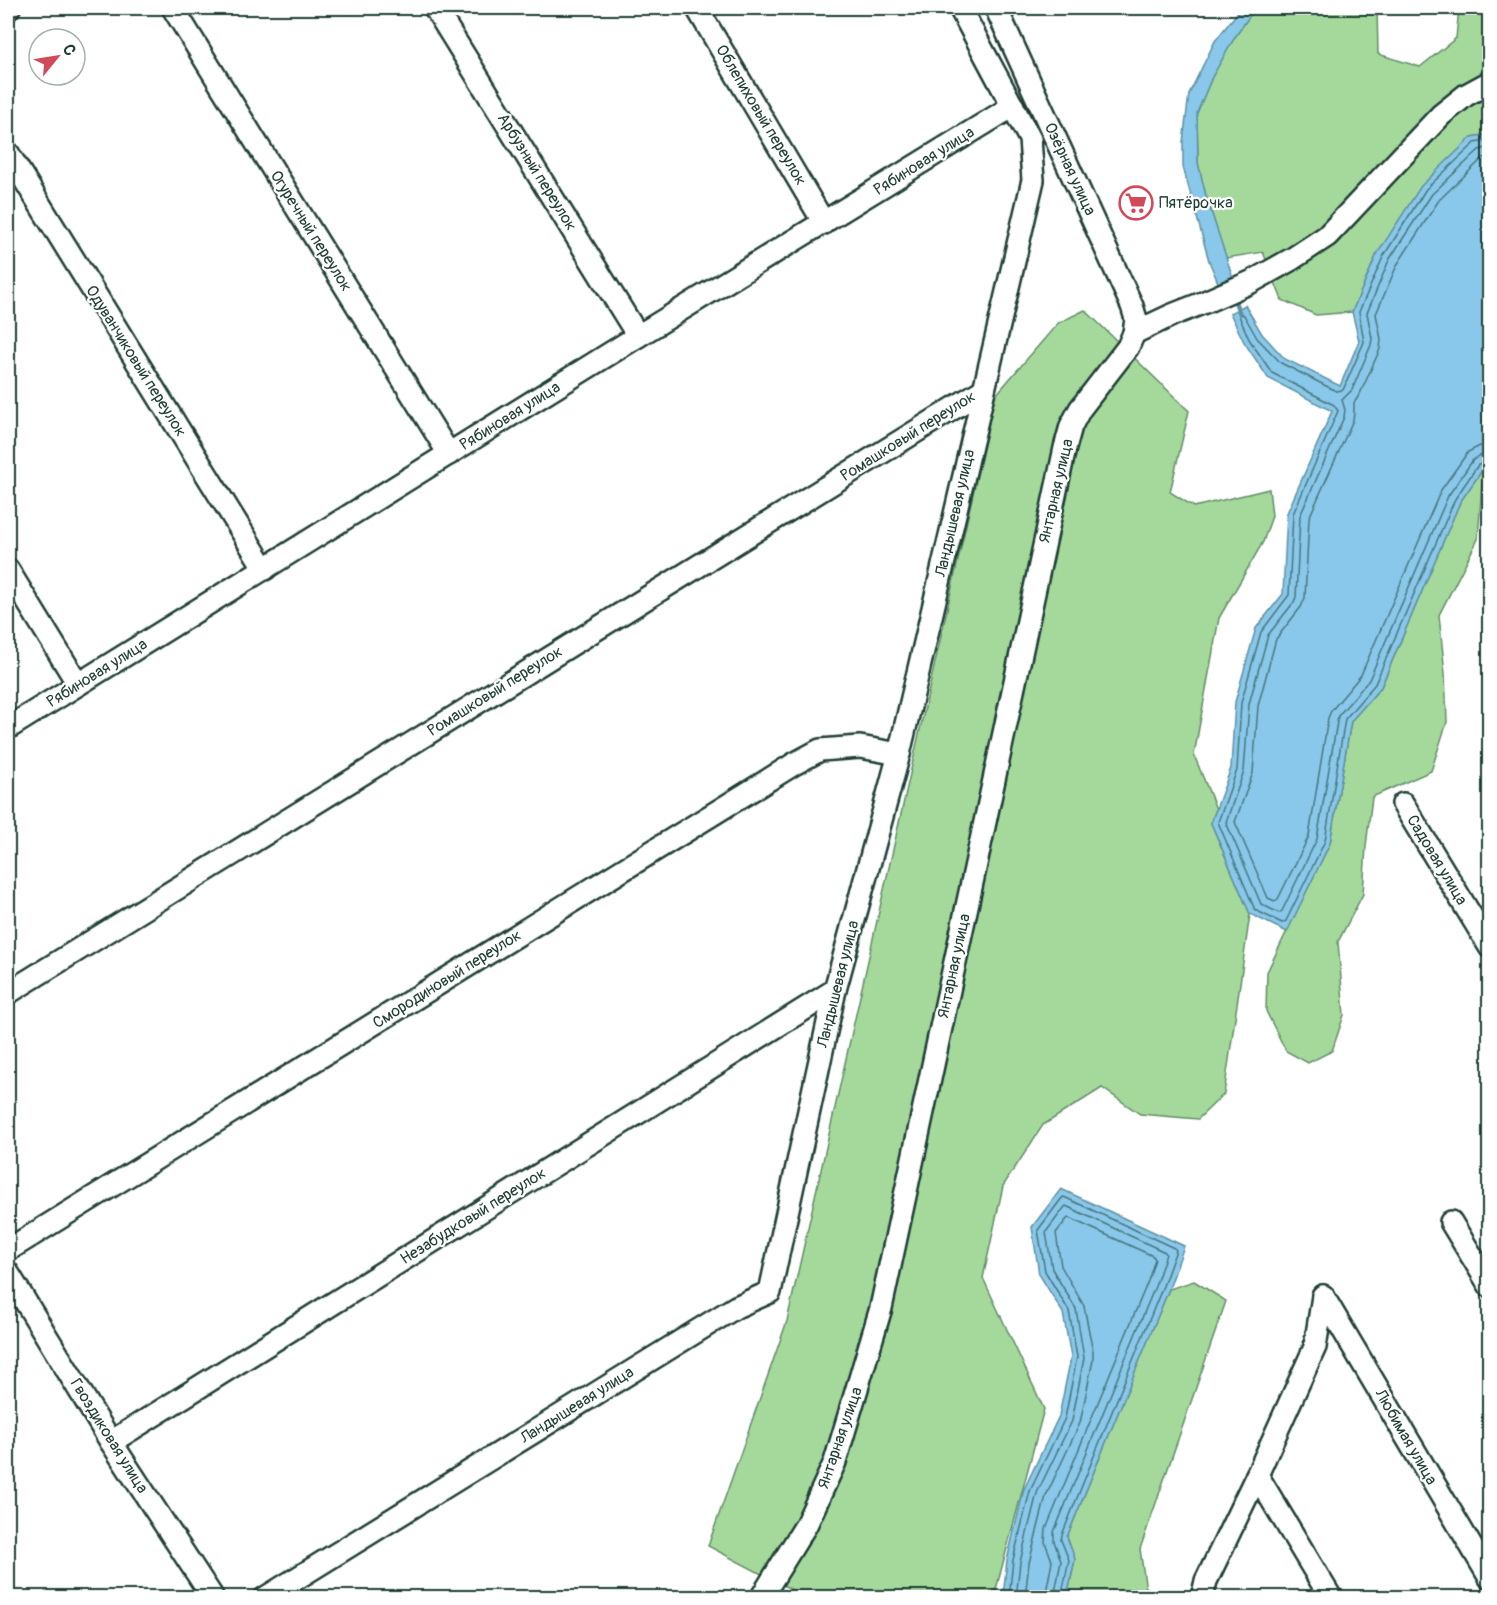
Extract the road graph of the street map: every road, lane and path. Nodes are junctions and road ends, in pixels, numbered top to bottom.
1 (173, 8) edge
2 (435, 8) edge
3 (697, 8) edge
4 (960, 8) edge
5 (996, 8) edge
6 (1490, 82) edge
7 (1013, 106) junction
8 (8, 153) edge
9 (824, 223) junction
10 (1134, 333) junction
11 (638, 336) junction
12 (983, 390) junction
13 (449, 454) junction
14 (265, 569) junction
15 (8, 570) edge
16 (78, 684) junction
17 (8, 728) edge
18 (899, 754) junction
19 (1403, 804) dead end
20 (1490, 947) edge
21 (835, 990) junction
22 (8, 993) edge
23 (1450, 1222) dead end
24 (8, 1251) edge
25 (8, 1273) edge
26 (1490, 1286) edge
27 (111, 1442) junction
28 (1257, 1475) junction
29 (1490, 1578) edge
30 (213, 1598) edge
31 (265, 1598) edge
32 (761, 1598) edge
33 (1202, 1598) edge
34 (1330, 1598) edge

1 - 13 street, Огуречный переулок
2 - 11 street, Арбузный переулок
3 - 9 street, Облепиховый переулок
4 - 7 street, Ландышевая улица
5 - 10 street, Озёрная улица
6 - 10 street
7 - 9 street, Рябиновая улица
7 - 12 street, Ландышевая улица
8 - 14 street, Одуванчиковый переулок
9 - 11 street, Рябиновая улица
10 - 32 street, Янтарная улица
11 - 13 street, Рябиновая улица
12 - 18 street, Ландышевая улица
12 - 22 street, Ромашковый переулок
13 - 14 street, Рябиновая улица
14 - 16 street, Рябиновая улица
15 - 16 street
16 - 17 street, Рябиновая улица
18 - 21 street, Ландышевая улица
18 - 24 street, Смородиновый переулок
19 - 20 street, Садовая улица
21 - 27 street, Незабудковый переулок
21 - 31 street, Ландышевая улица
23 - 26 street
25 - 27 street, Гвоздиковая улица
27 - 30 street, Гвоздиковая улица
28 - 29 street, Любимая улица
28 - 33 street
28 - 34 street

